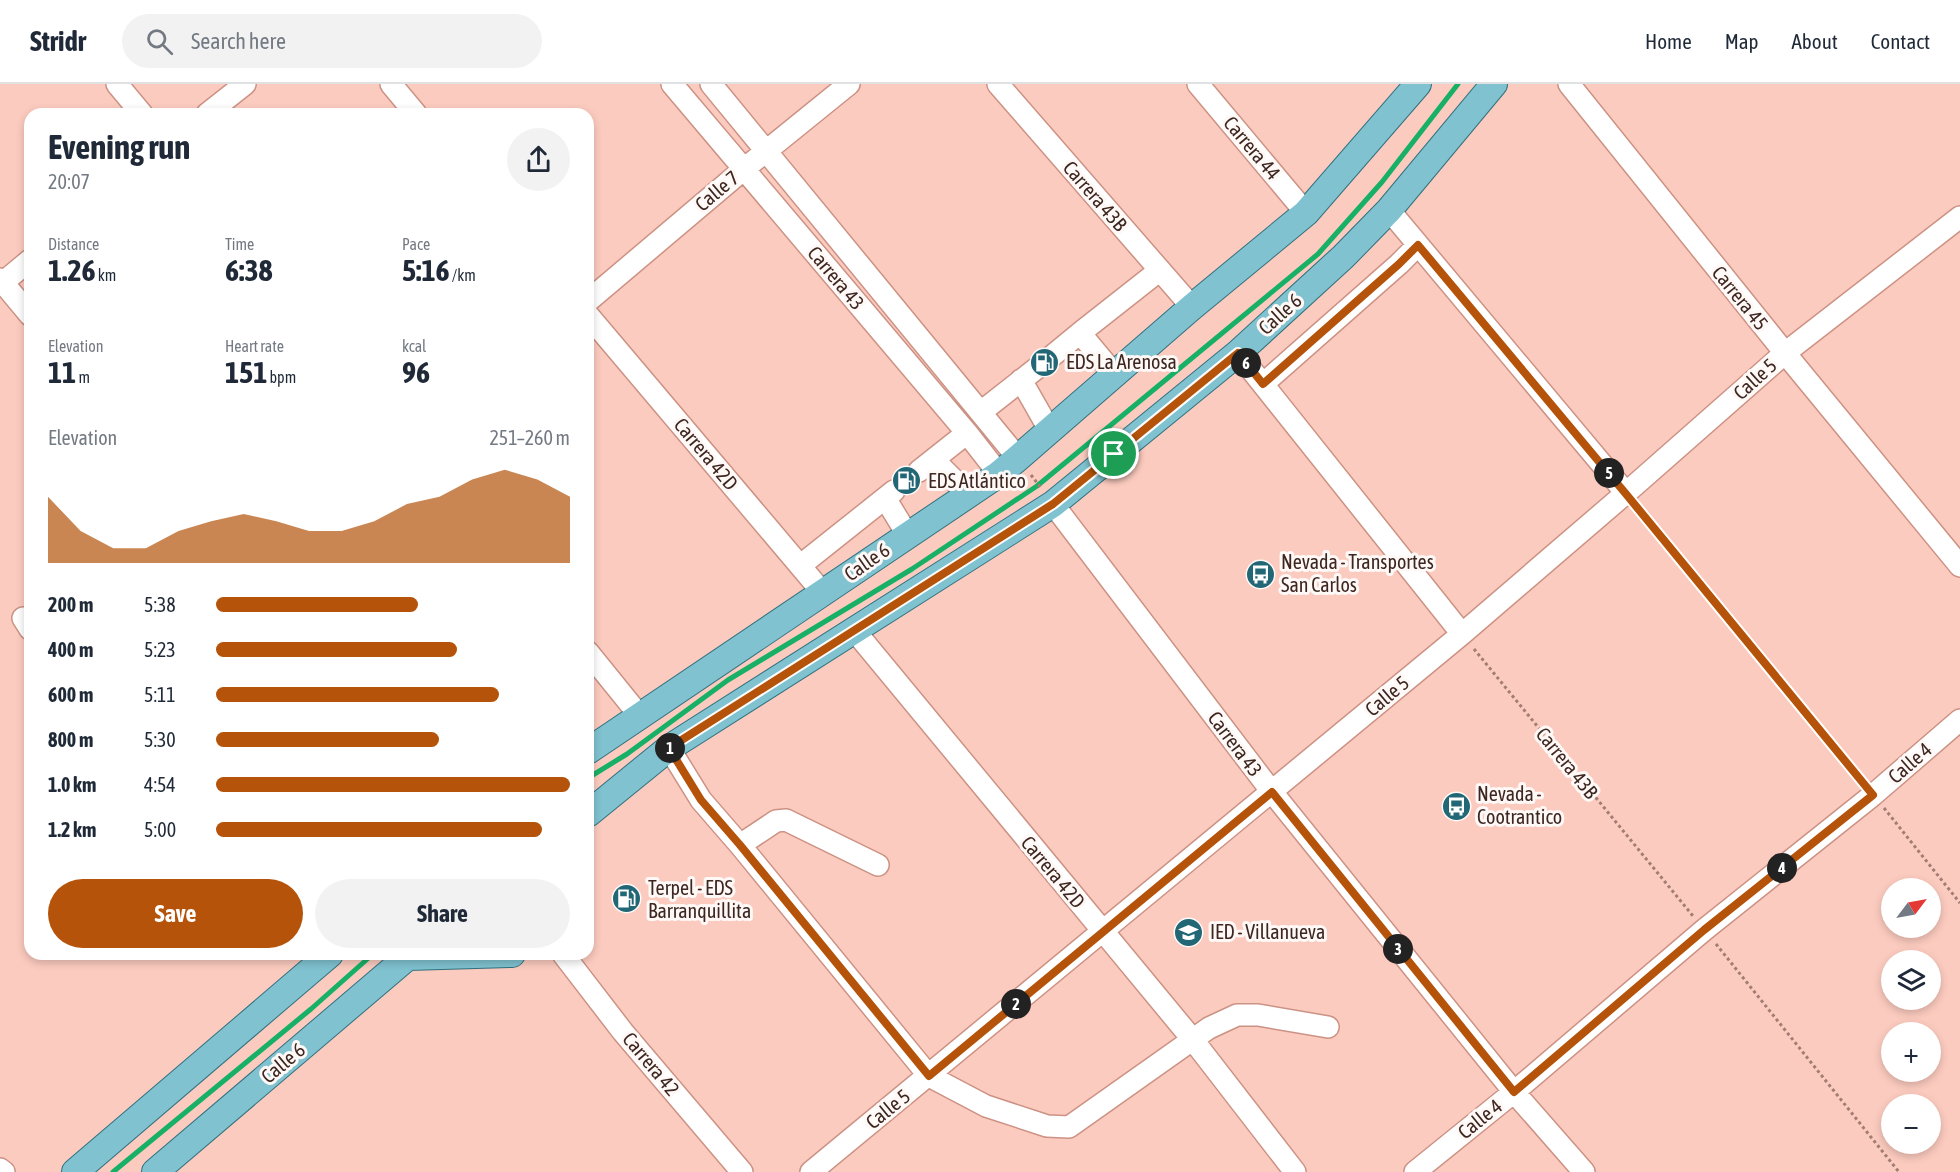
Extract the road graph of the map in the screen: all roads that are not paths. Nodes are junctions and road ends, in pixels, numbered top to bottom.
1 (117, 84) edge
2 (244, 84) edge
3 (391, 84) edge
4 (672, 84) edge
5 (711, 84) edge
6 (849, 84) edge
7 (998, 84) edge
8 (1198, 84) edge
9 (1418, 84) edge
10 (1494, 84) edge
11 (1569, 84) edge
12 (137, 108) edge
13 (214, 108) edge
14 (411, 108) edge
15 (766, 152) junction
16 (744, 169) junction
17 (1389, 210) junction
18 (1306, 213) junction
19 (1960, 217) edge
20 (1418, 245) junction
21 (24, 265) edge
22 (1160, 270) junction
23 (1, 282) edge
24 (594, 296) edge
25 (24, 308) edge
26 (1192, 308) junction
27 (594, 322) edge
28 (1080, 333) junction
29 (1238, 353) junction
30 (1785, 353) junction
31 (1037, 368) junction
32 (1114, 375) junction
33 (1263, 384) junction
34 (981, 412) junction
35 (1050, 431) junction
36 (967, 434) junction
37 (1009, 466) junction
38 (968, 494) junction
39 (1626, 494) junction
40 (1047, 497) junction
41 (908, 534) junction
42 (801, 565) junction
43 (1960, 566) edge
44 (823, 593) junction
45 (854, 630) junction
46 (1462, 634) junction
47 (594, 659) edge
48 (639, 715) junction
49 (1960, 720) edge
50 (594, 747) edge
51 (669, 748) junction
52 (1272, 792) junction
53 (594, 809) edge
54 (740, 845) junction
55 (878, 865) dead end
56 (1102, 931) junction
57 (323, 960) edge
58 (404, 960) edge
59 (568, 960) edge
60 (1328, 1028) dead end
61 (1193, 1040) junction
62 (929, 1076) junction
63 (1514, 1092) junction
64 (0, 1169) edge
65 (79, 1169) edge
66 (4, 1172) edge
67 (155, 1172) edge
68 (742, 1172) edge
69 (811, 1172) edge
70 (1295, 1172) edge
71 (1415, 1172) edge
72 (1584, 1172) edge

1 - 12 street
2 - 13 street
3 - 14 street
4 - 16 street, Carrera 43
5 - 15 street, Carrera 43
6 - 15 street, Calle 7
7 - 22 street, Carrera 43B
8 - 18 street, Carrera 44
9 - 18 main road, Calle 6
10 - 17 main road, Calle 6
11 - 30 street, Carrera 45
15 - 16 street, Calle 7
15 - 34 street, Carrera 43
16 - 24 street, Calle 7
16 - 36 street, Carrera 43
17 - 20 street
17 - 29 main road, Calle 6
18 - 26 main road, Calle 6
19 - 30 street, Calle 5
20 - 33 street
20 - 39 street
21 - 23 street
22 - 26 street, Carrera 43B
22 - 28 street
23 - 25 street
26 - 32 main road, Calle 6
27 - 42 street, Carrera 42D
28 - 31 street
28 - 32 street
29 - 33 street
29 - 40 main road, Calle 6
30 - 39 street, Calle 5
30 - 43 street, Carrera 45
31 - 34 street
31 - 35 street
32 - 35 main road, Calle 6
33 - 46 street
34 - 37 street, Carrera 43
35 - 37 main road, Calle 6
36 - 37 street, Carrera 43
36 - 38 street
37 - 38 main road, Calle 6
38 - 41 main road, Calle 6
39 - 46 street, Calle 5
40 - 45 main road, Calle 6
40 - 52 street, Carrera 43
41 - 42 street
41 - 44 main road, Calle 6
42 - 44 street, Carrera 42D
44 - 48 main road, Calle 6
45 - 51 main road, Calle 6
45 - 56 street, Carrera 42D
46 - 52 street, Calle 5
47 - 48 street
48 - 50 main road, Calle 6
49 - 63 street, Calle 4
51 - 53 main road, Calle 6
51 - 54 street
52 - 56 street, Calle 5
52 - 63 street, Carrera 43
54 - 55 street
54 - 62 street
56 - 61 street, Carrera 42D
56 - 62 street, Calle 5
57 - 65 main road
58 - 67 main road, Calle 6
59 - 68 street, Carrera 42
60 - 61 street
61 - 62 street
61 - 70 street, Carrera 42D
62 - 69 street, Calle 5
63 - 71 street, Calle 4
63 - 72 street, Carrera 43
64 - 66 street

